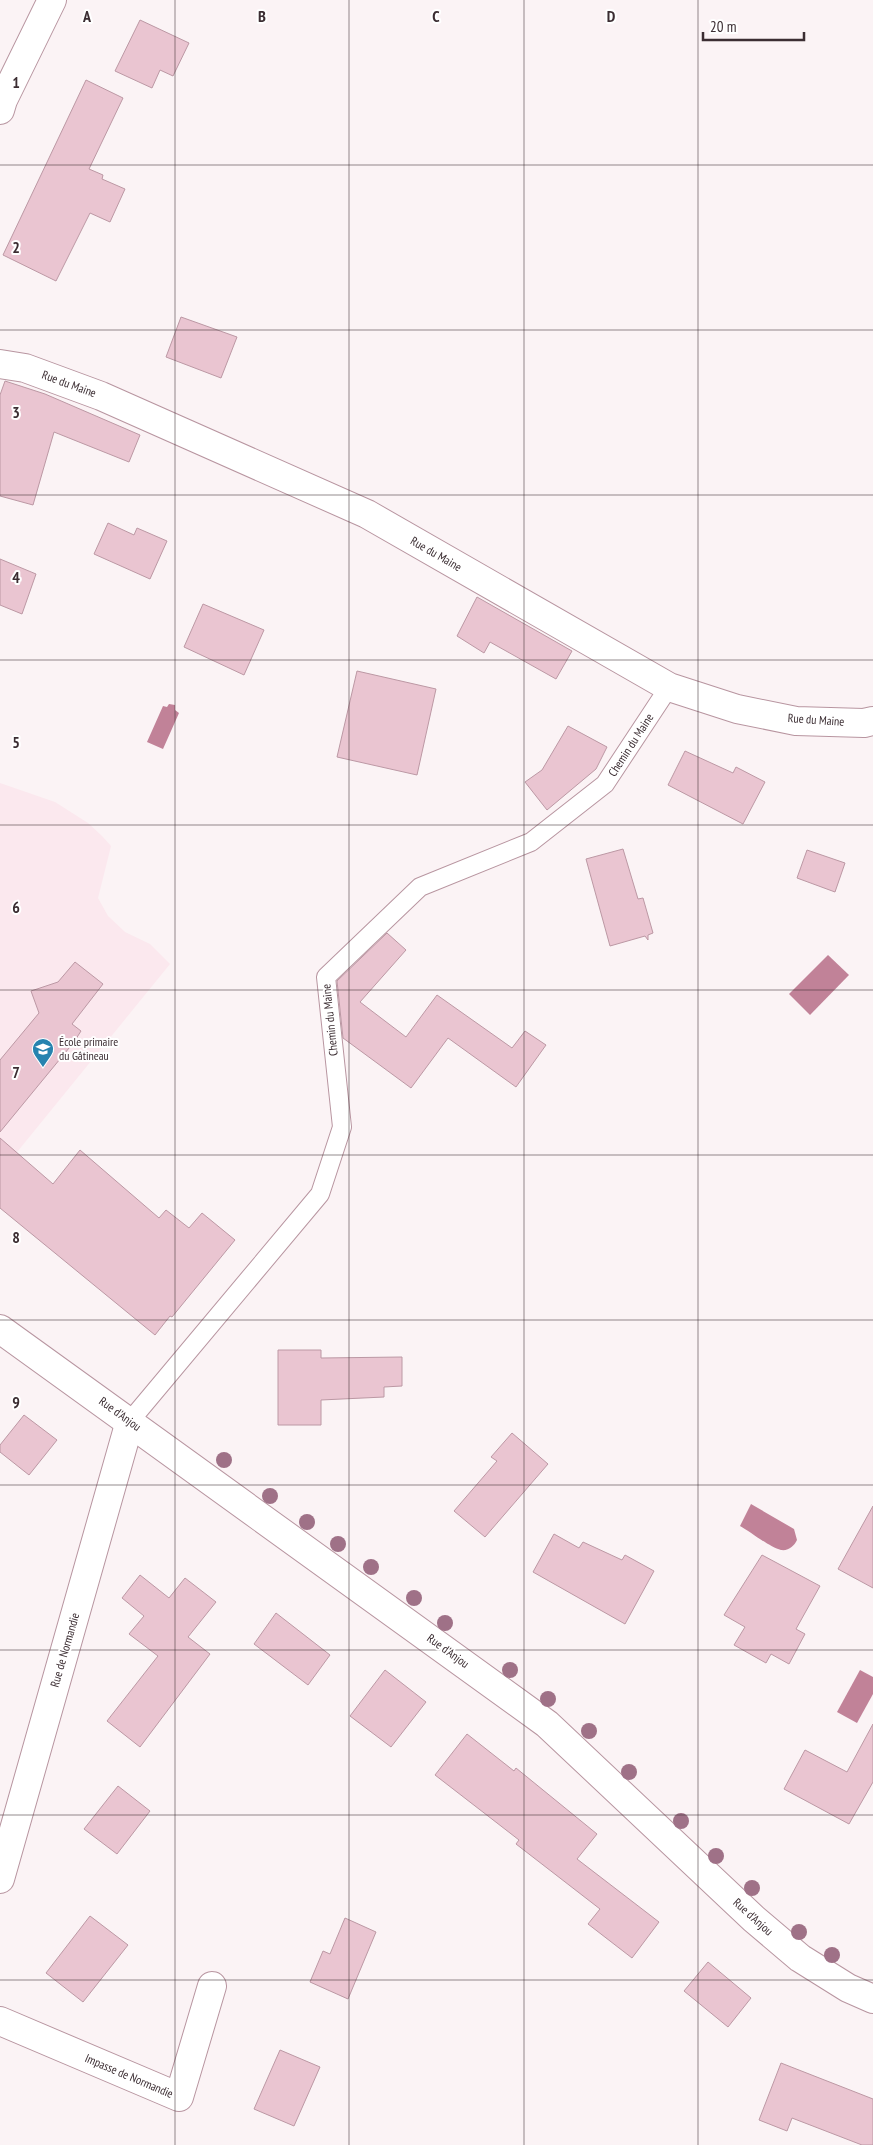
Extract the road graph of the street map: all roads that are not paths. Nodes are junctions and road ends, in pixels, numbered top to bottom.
1 (52, 0) edge
2 (0, 110) edge
3 (0, 364) edge
4 (669, 687) junction
5 (873, 721) edge
6 (0, 1329) edge
7 (130, 1421) junction
8 (0, 1879) edge
9 (212, 1986) dead end
10 (873, 1999) edge
11 (0, 2021) edge

1 - 2 street
3 - 4 street, Rue du Maine
4 - 5 street, Rue du Maine
4 - 7 lane, Chemin du Maine
6 - 7 street, Rue d'Anjou
7 - 8 street, Rue de Normandie
7 - 10 street, Rue d'Anjou
9 - 11 street, Impasse de Normandie

